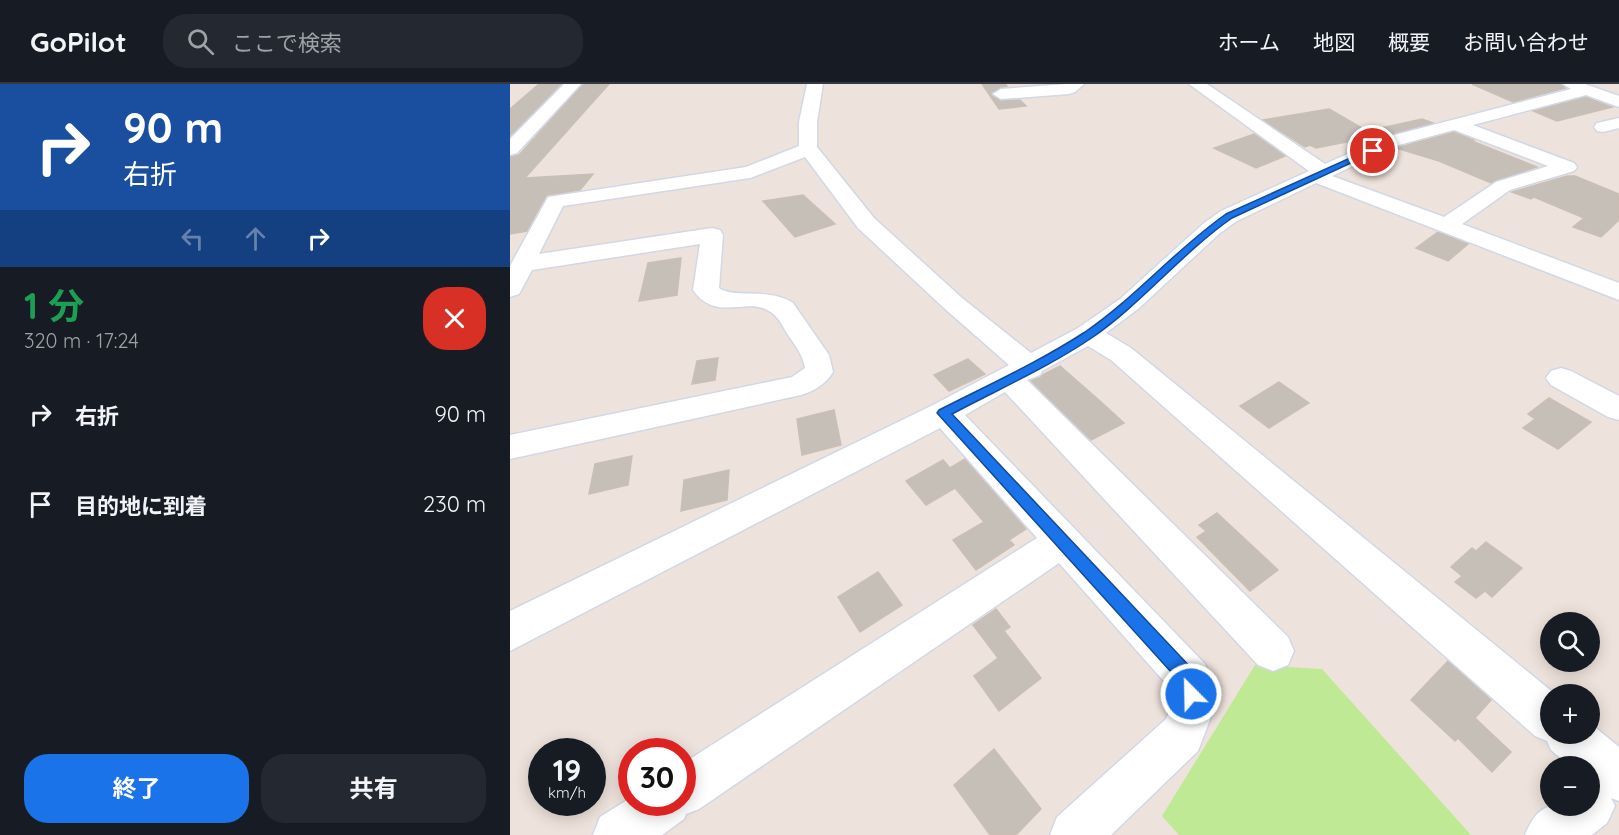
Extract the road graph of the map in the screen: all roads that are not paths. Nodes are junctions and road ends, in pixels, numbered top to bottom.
1 (573, 84) edge
2 (815, 84) edge
3 (1076, 84) edge
4 (1197, 84) edge
5 (1579, 87) edge
6 (1001, 94) dead end
7 (1619, 102) edge
8 (1454, 124) junction
9 (510, 149) edge
10 (808, 149) junction
11 (1321, 174) junction
12 (1446, 226) junction
13 (523, 264) junction
14 (510, 289) edge
15 (1619, 292) edge
16 (1088, 334) junction
17 (1020, 374) junction
18 (1561, 378) dead end
19 (1619, 409) edge
20 (944, 413) junction
21 (510, 447) edge
22 (1062, 541) junction
23 (510, 632) edge
24 (1273, 651) dead end
25 (1540, 711) edge
26 (1580, 744) edge
27 (1619, 777) edge
28 (696, 783) edge
29 (1619, 784) edge
30 (1600, 798) edge
31 (646, 816) edge
32 (1575, 816) edge
33 (618, 835) edge
34 (1075, 835) edge
35 (1550, 835) edge

1 - 9 street
2 - 10 street
3 - 6 street
4 - 11 street
5 - 7 street
5 - 8 street
8 - 11 street
8 - 12 street
10 - 13 street
10 - 17 street
11 - 12 street
11 - 16 street
12 - 15 street
13 - 14 street
13 - 21 street
16 - 17 street
16 - 25 street
17 - 20 street
17 - 24 street
18 - 19 street
20 - 22 street
20 - 23 street
22 - 28 street
22 - 34 street
26 - 27 street
29 - 30 street
31 - 33 street
32 - 35 street

